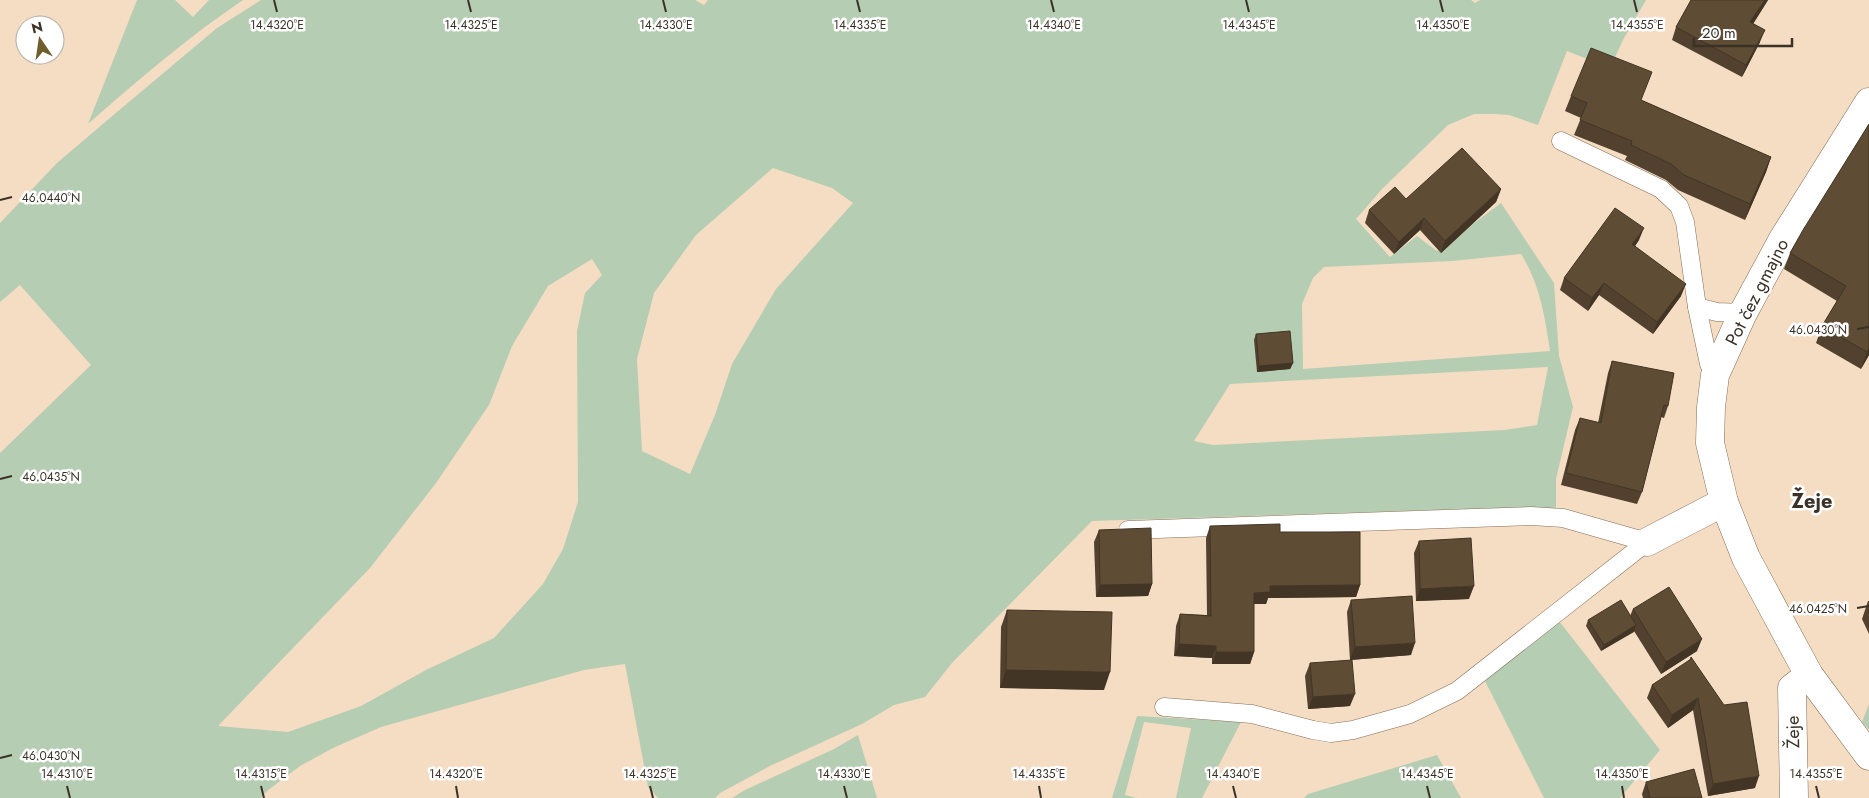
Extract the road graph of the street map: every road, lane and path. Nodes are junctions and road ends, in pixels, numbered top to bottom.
1 (1869, 102) edge
2 (1561, 141) dead end
3 (1697, 307) junction
4 (1743, 313) junction
5 (1715, 376) junction
6 (1724, 502) junction
7 (1109, 530) edge
8 (1646, 542) junction
9 (1809, 675) junction
10 (1164, 706) dead end
11 (1869, 756) edge
12 (1794, 798) edge

1 - 4 street, Pot čez gmajno
2 - 3 lane
3 - 4 lane
3 - 5 lane
4 - 5 street, Pot čez gmajno
5 - 6 street, Pot čez gmajno
6 - 8 street
6 - 9 street, Pot čez gmajno
7 - 8 lane
8 - 10 lane
9 - 11 street, Pot čez gmajno
9 - 12 street, Žeje

